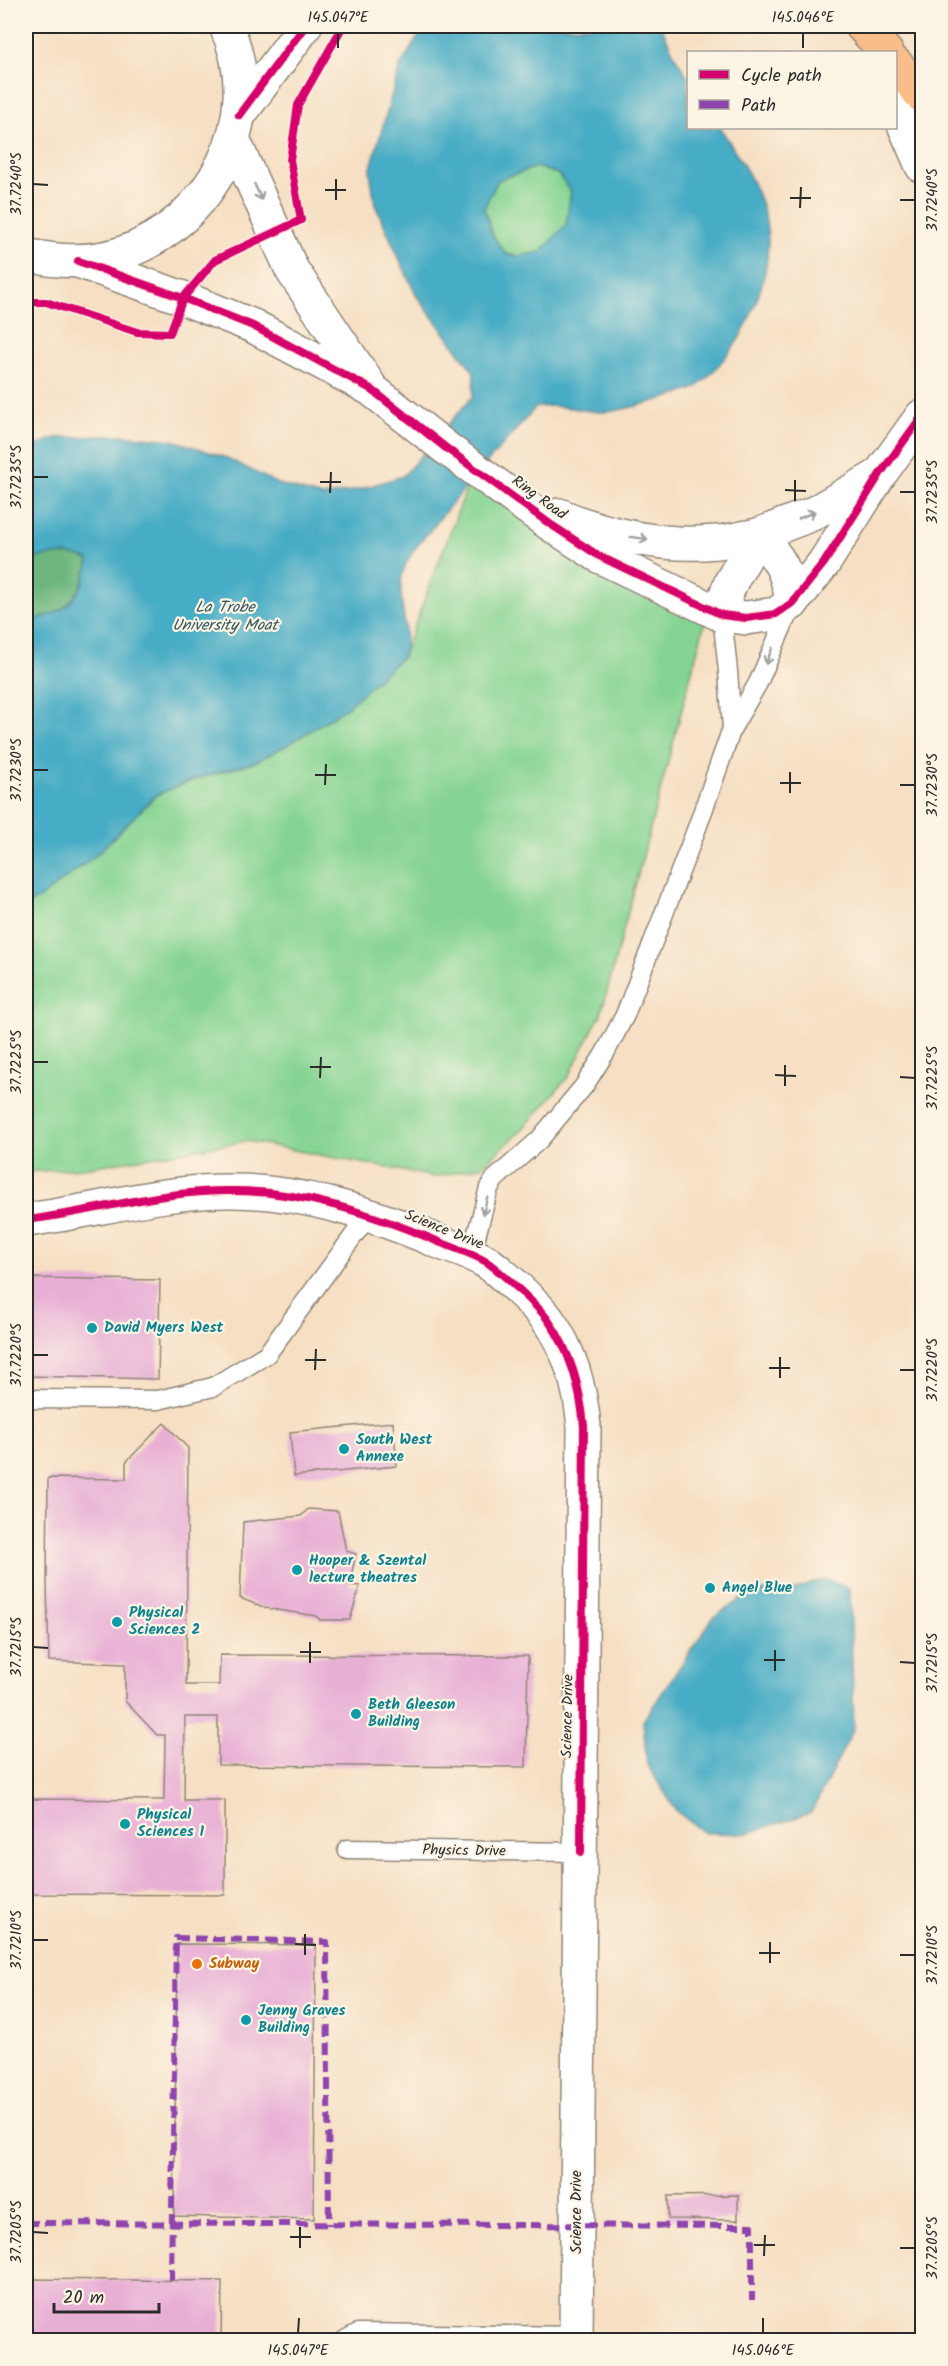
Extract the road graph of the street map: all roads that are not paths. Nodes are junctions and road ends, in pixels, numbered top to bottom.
1 (226, 26) edge
2 (305, 26) edge
3 (856, 26) edge
4 (862, 26) edge
5 (868, 51) edge
6 (885, 51) edge
7 (897, 65) edge
8 (922, 96) edge
9 (897, 108) edge
10 (236, 127) junction
11 (922, 166) edge
12 (26, 255) edge
13 (78, 261) junction
14 (371, 389) junction
15 (922, 416) edge
16 (880, 474) junction
17 (514, 496) junction
18 (758, 535) junction
19 (792, 603) junction
20 (722, 615) junction
21 (732, 728) junction
22 (368, 1216) junction
23 (26, 1220) edge
24 (471, 1255) junction
25 (26, 1399) edge
26 (347, 1849) dead end
27 (580, 1852) junction
28 (576, 2338) edge
29 (345, 2340) edge

1 - 10 street
2 - 10 street
3 - 5 street
4 - 6 main road
7 - 8 main road
9 - 11 street
10 - 13 street
10 -> 14 street, Ring Road
12 - 13 street
13 - 14 street, Ring Road
14 - 17 street, Ring Road
15 - 16 street, Ring Road
18 -> 16 street, Ring Road
16 - 19 street, Ring Road
17 -> 18 street, Ring Road
17 - 20 street, Ring Road
18 - 19 street
18 - 20 street
19 - 20 street, Ring Road
19 -> 21 lane
20 - 21 lane
21 -> 24 lane
22 - 23 street, Science Drive
22 - 24 street, Science Drive
22 - 25 lane
24 - 27 street, Science Drive
26 - 27 lane, Physics Drive
27 - 28 street, Science Drive
28 - 29 lane

